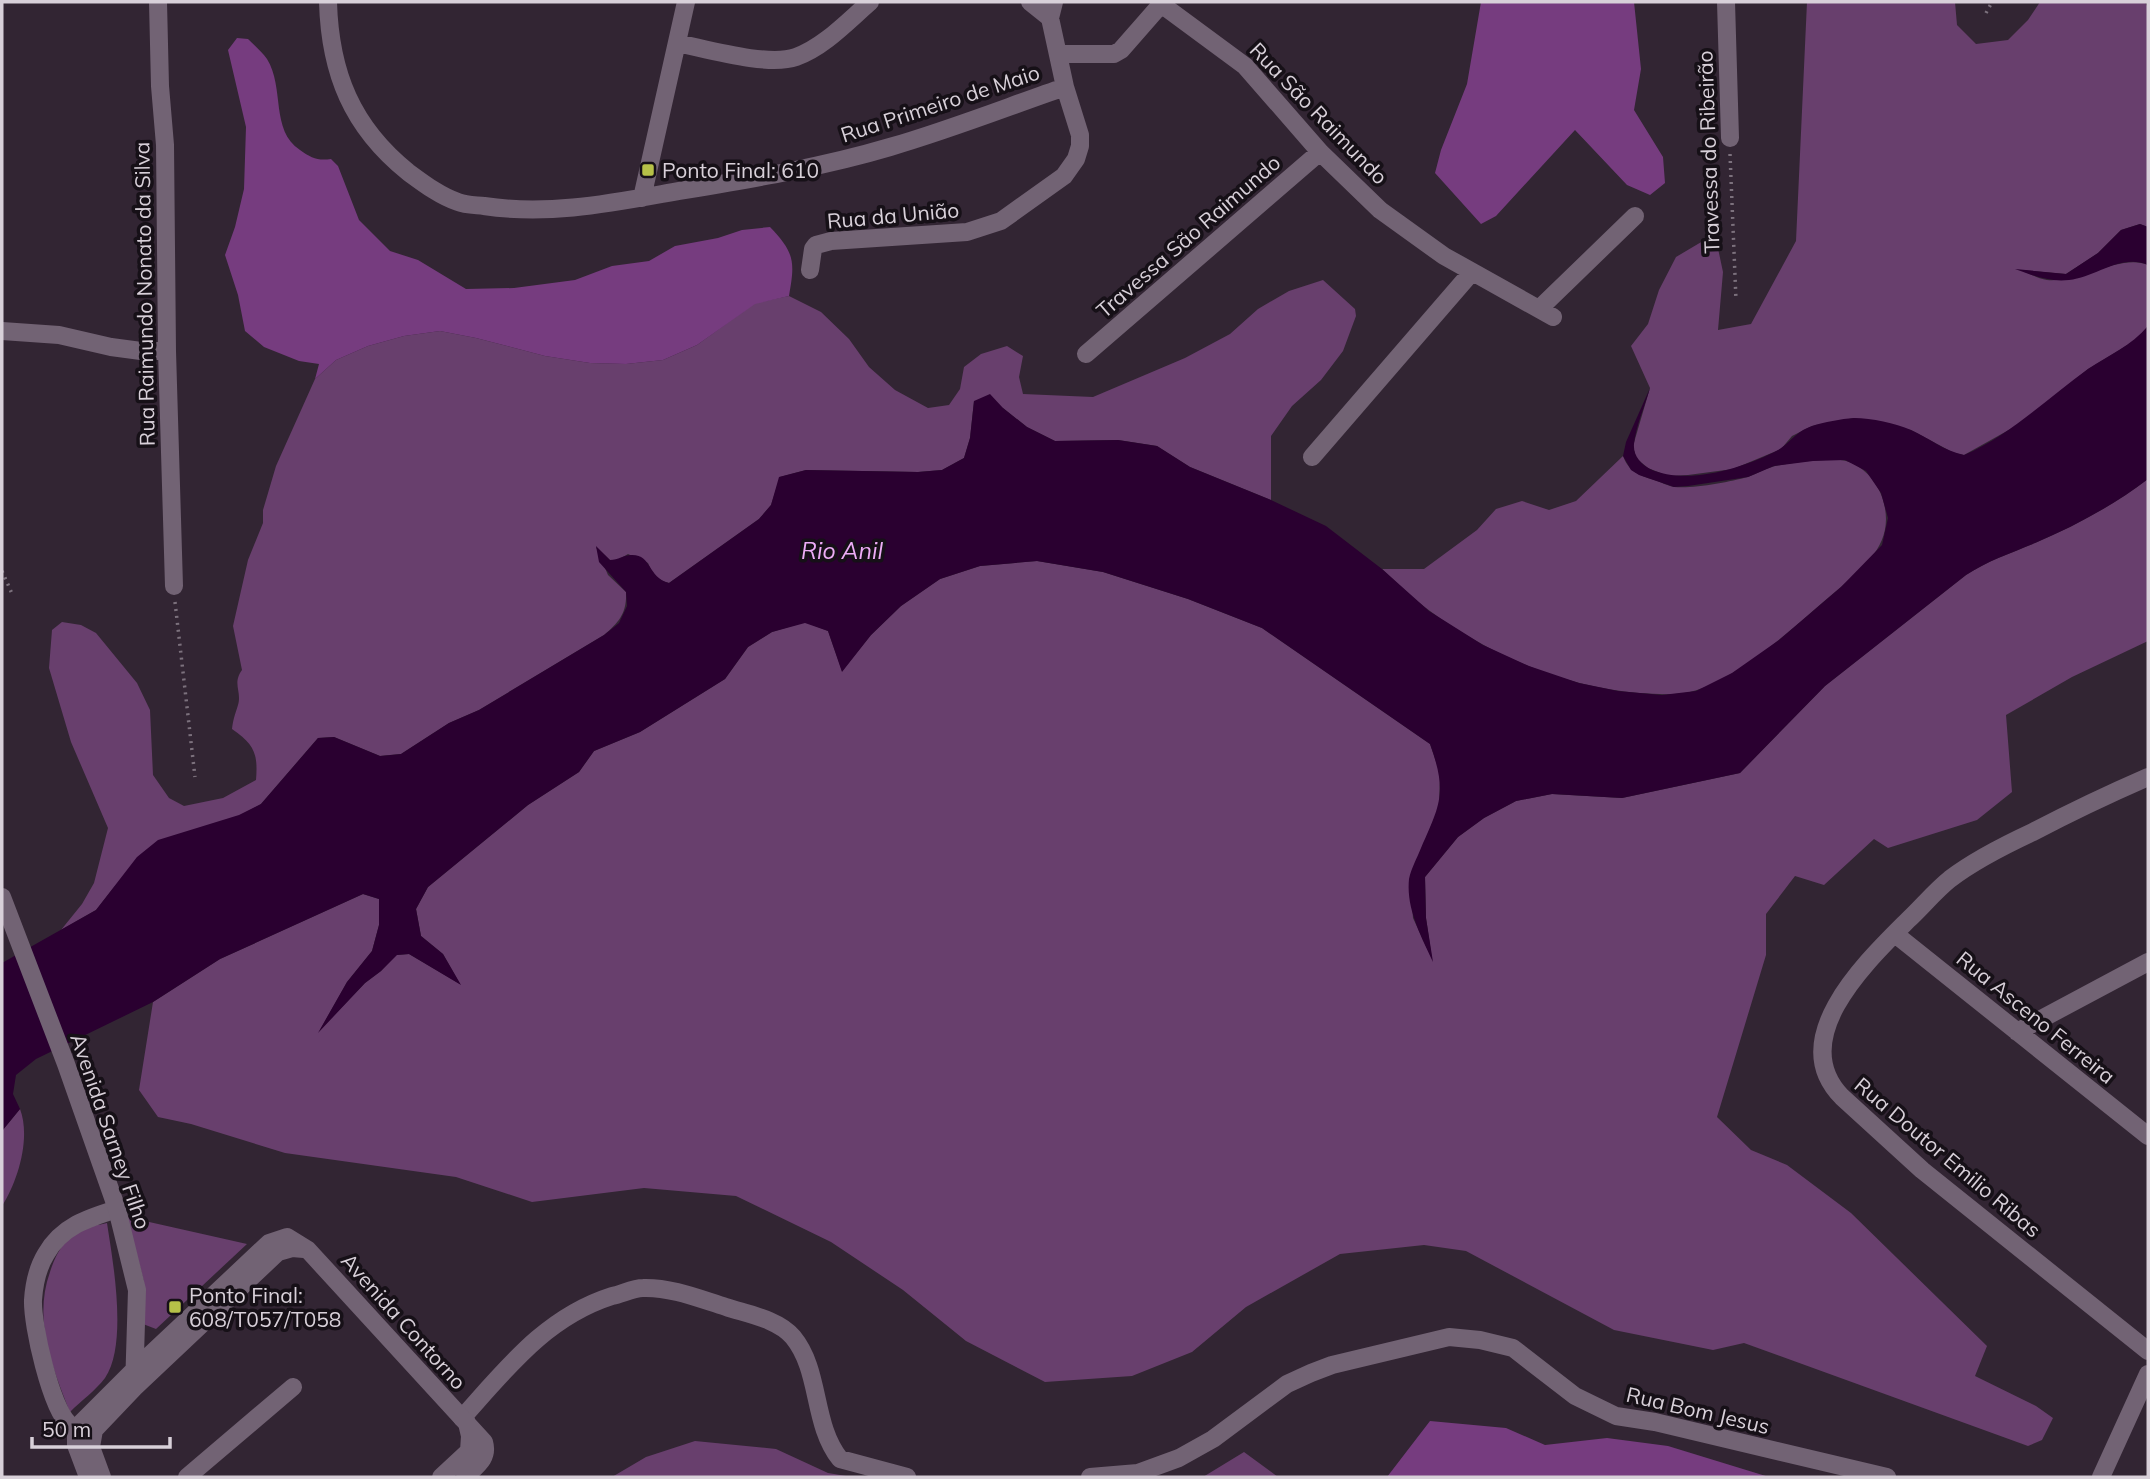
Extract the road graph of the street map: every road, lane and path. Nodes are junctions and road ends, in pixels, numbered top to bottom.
1 (158, 2) edge
2 (328, 2) edge
3 (686, 2) edge
4 (870, 2) edge
5 (1030, 2) edge
6 (1726, 2) edge
7 (1992, 2) edge
8 (1162, 3) edge
9 (1052, 10) edge
10 (1986, 13) dead end
11 (677, 43) junction
12 (1059, 54) junction
13 (1065, 87) junction
14 (1730, 138) joint
15 (1320, 152) junction
16 (642, 198) junction
17 (1635, 216) dead end
18 (810, 270) dead end
19 (1471, 273) junction
20 (1736, 300) dead end
21 (2, 331) edge
22 (167, 351) junction
23 (1086, 354) dead end
24 (1312, 457) dead end
25 (2, 571) edge
26 (174, 586) joint
27 (13, 596) dead end
28 (195, 777) dead end
29 (2148, 777) edge
30 (2, 897) edge
31 (1895, 934) junction
32 (2148, 962) edge
33 (2017, 1031) junction
34 (2148, 1136) edge
35 (117, 1209) junction
36 (308, 1250) junction
37 (2148, 1351) edge
38 (135, 1369) junction
39 (2148, 1374) edge
40 (293, 1387) dead end
41 (134, 1388) junction
42 (464, 1420) junction
43 (85, 1429) junction
44 (88, 1477) edge
45 (102, 1477) edge
46 (187, 1477) edge
47 (440, 1477) edge
48 (465, 1477) edge
49 (907, 1477) edge
50 (1090, 1477) edge
51 (1886, 1477) edge
52 (2101, 1477) edge

1 - 22 street, Rua Raimundo Nonato da Silva
2 - 16 street, Rua Primeiro de Maio
3 - 11 street
4 - 11 street
5 - 9 street
6 - 14 street, Travessa do Ribeirão
7 - 10 path
8 - 12 street
8 - 15 street, Rua São Raimundo
9 - 12 street
11 - 16 street
12 - 13 street
13 - 16 street, Rua Primeiro de Maio
13 - 18 street, Rua da União
14 - 20 path, Travessa do Ribeirão
15 - 19 street, Rua São Raimundo
15 - 23 street, Travessa São Raimundo
17 - 19 street, Rua São Raimundo
19 - 24 street
21 - 22 street
22 - 26 street, Rua Raimundo Nonato da Silva
25 - 27 path
26 - 28 path
29 - 31 street, Rua Doutor Emilio Ribas
30 - 35 street, Avenida Sarney Filho
31 - 33 street, Rua Asceno Ferreira
31 - 37 street, Rua Doutor Emilio Ribas
32 - 33 street
33 - 34 street, Rua Asceno Ferreira
35 - 38 street, Avenida Sarney Filho
35 - 43 street
36 - 38 street, Avenida Contorno
36 - 41 street
36 - 42 street, Avenida Contorno
38 - 41 street, Avenida Sarney Filho
38 - 43 street, Avenida Contorno
39 - 52 street
40 - 46 street
41 - 43 street
42 - 47 street
42 - 48 street, Avenida Contorno
42 - 49 street
43 - 44 street
43 - 45 street
50 - 51 street, Rua Bom Jesus

